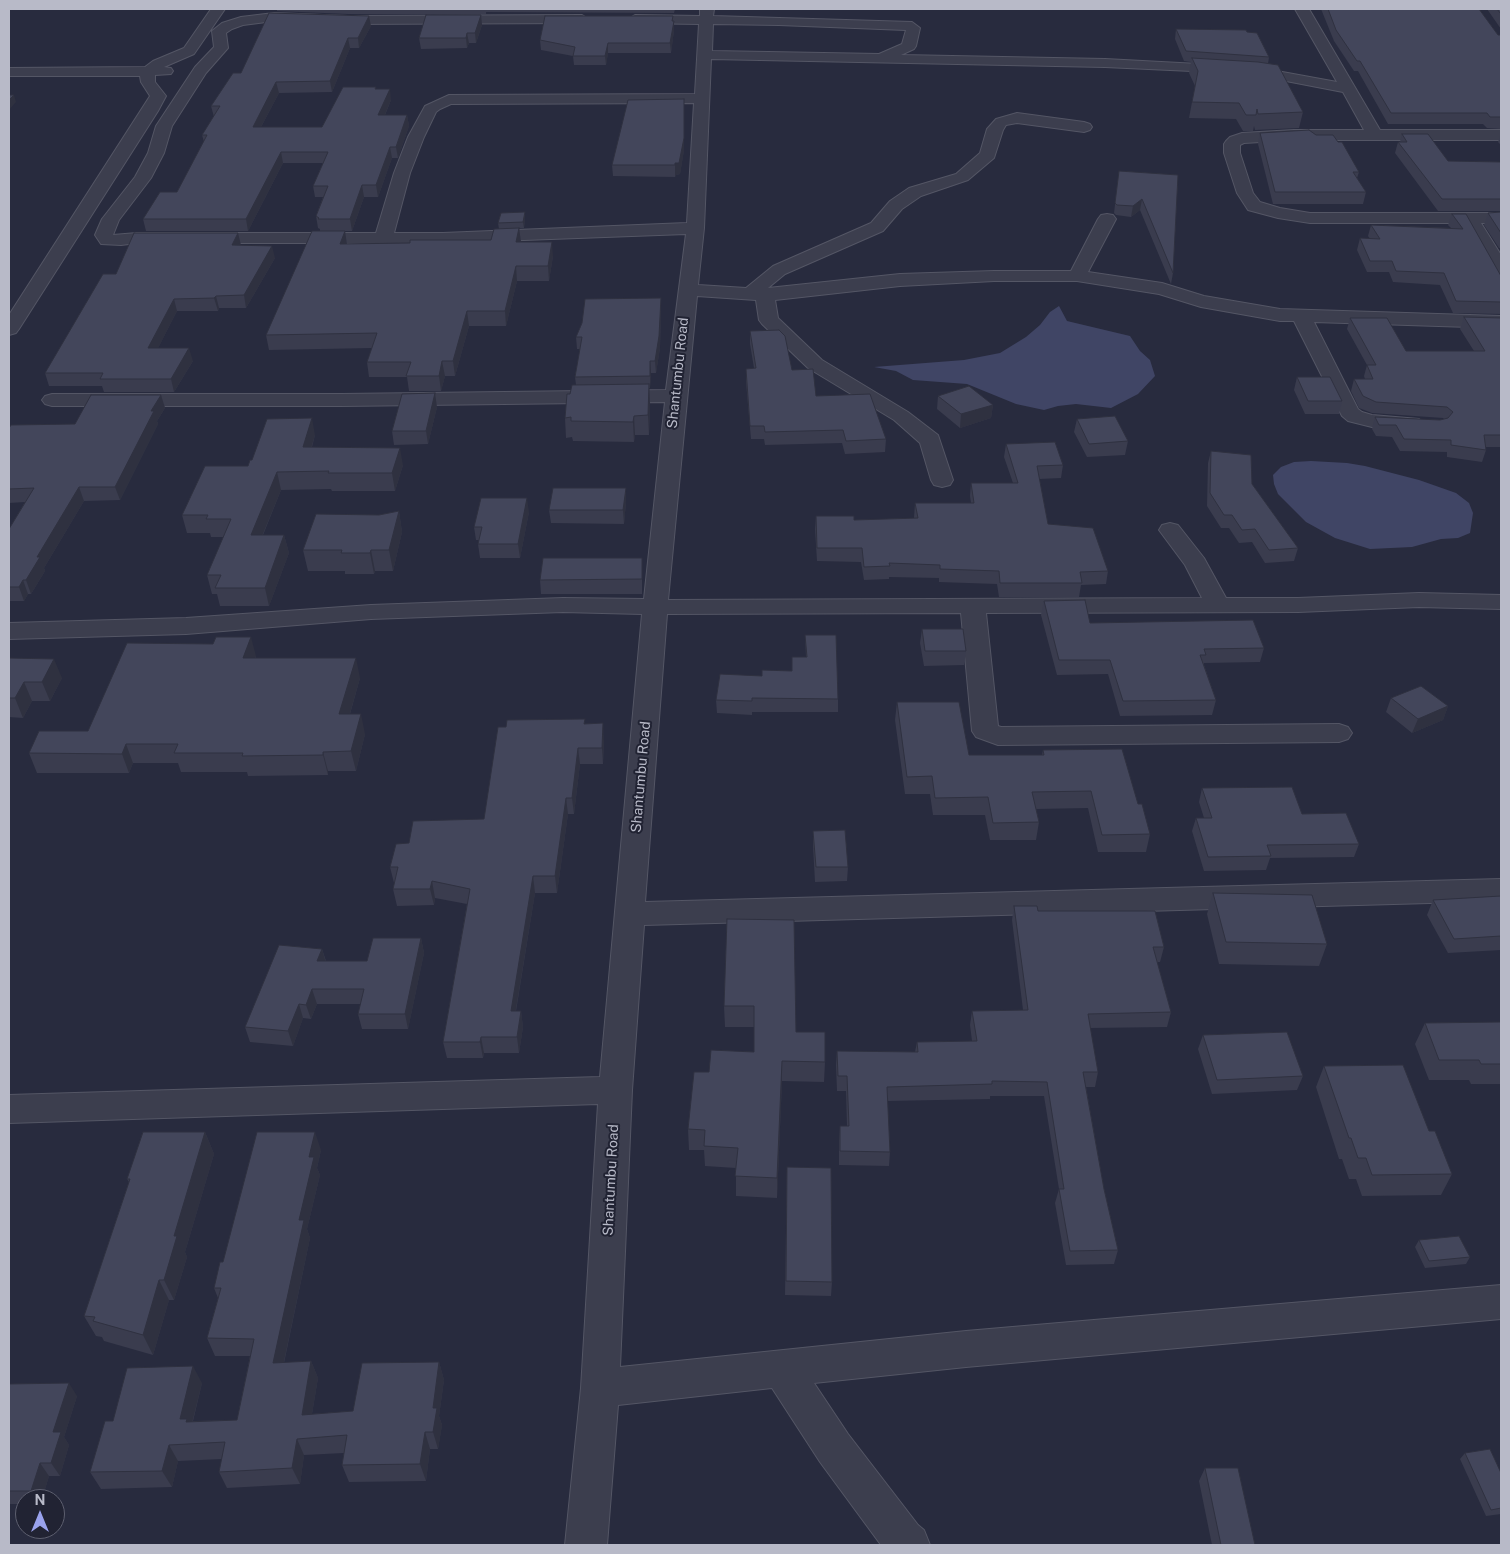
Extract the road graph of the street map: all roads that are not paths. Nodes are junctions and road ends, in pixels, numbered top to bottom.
1 (218, 9) edge
2 (1302, 9) edge
3 (706, 14) edge
4 (595, 19) edge
5 (623, 19) edge
6 (704, 56) junction
7 (880, 58) junction
8 (200, 70) junction
9 (9, 72) edge
10 (147, 72) junction
11 (1348, 89) junction
12 (703, 98) junction
13 (1084, 127) dead end
14 (1374, 134) junction
15 (1501, 135) edge
16 (1469, 218) junction
17 (1501, 218) edge
18 (1107, 219) dead end
19 (695, 228) junction
20 (384, 237) junction
21 (1501, 269) edge
22 (1077, 276) junction
23 (687, 290) junction
24 (758, 294) junction
25 (1302, 317) junction
26 (1501, 322) edge
27 (9, 329) edge
28 (676, 396) junction
29 (52, 400) dead end
30 (1427, 424) edge
31 (942, 480) dead end
32 (1170, 530) dead end
33 (1501, 602) edge
34 (1218, 605) junction
35 (972, 606) junction
36 (655, 607) junction
37 (9, 631) edge
38 (1339, 733) dead end
39 (1501, 890) edge
40 (630, 914) junction
41 (616, 1090) junction
42 (9, 1109) edge
43 (1501, 1302) edge
44 (782, 1369) junction
45 (600, 1388) junction
46 (586, 1545) edge
47 (909, 1545) edge

1 - 10 street
2 - 11 street
3 - 5 street
3 - 6 street, Shantumbu Road
3 - 7 street
4 - 8 street
6 - 7 street
6 - 12 street, Shantumbu Road
7 - 11 street
8 - 10 street
8 - 20 street
9 - 10 street
10 - 27 street
11 - 14 street
12 - 19 street, Shantumbu Road
12 - 20 street
13 - 24 street
14 - 15 street
14 - 16 street
16 - 17 street
16 - 21 street
18 - 22 street
19 - 20 street
19 - 23 street, Shantumbu Road
22 - 24 street
22 - 25 street
23 - 24 street
23 - 28 street, Shantumbu Road
24 - 31 street
25 - 26 street
25 - 30 street
28 - 29 street
28 - 36 street, Shantumbu Road
32 - 34 street
33 - 34 street
34 - 35 street
35 - 36 street
35 - 38 street
36 - 37 street
36 - 40 street, Shantumbu Road
39 - 40 street
40 - 41 street, Shantumbu Road
41 - 42 street
41 - 45 street, Shantumbu Road
43 - 44 street
44 - 45 street
44 - 47 street
45 - 46 street, Shantumbu Road

